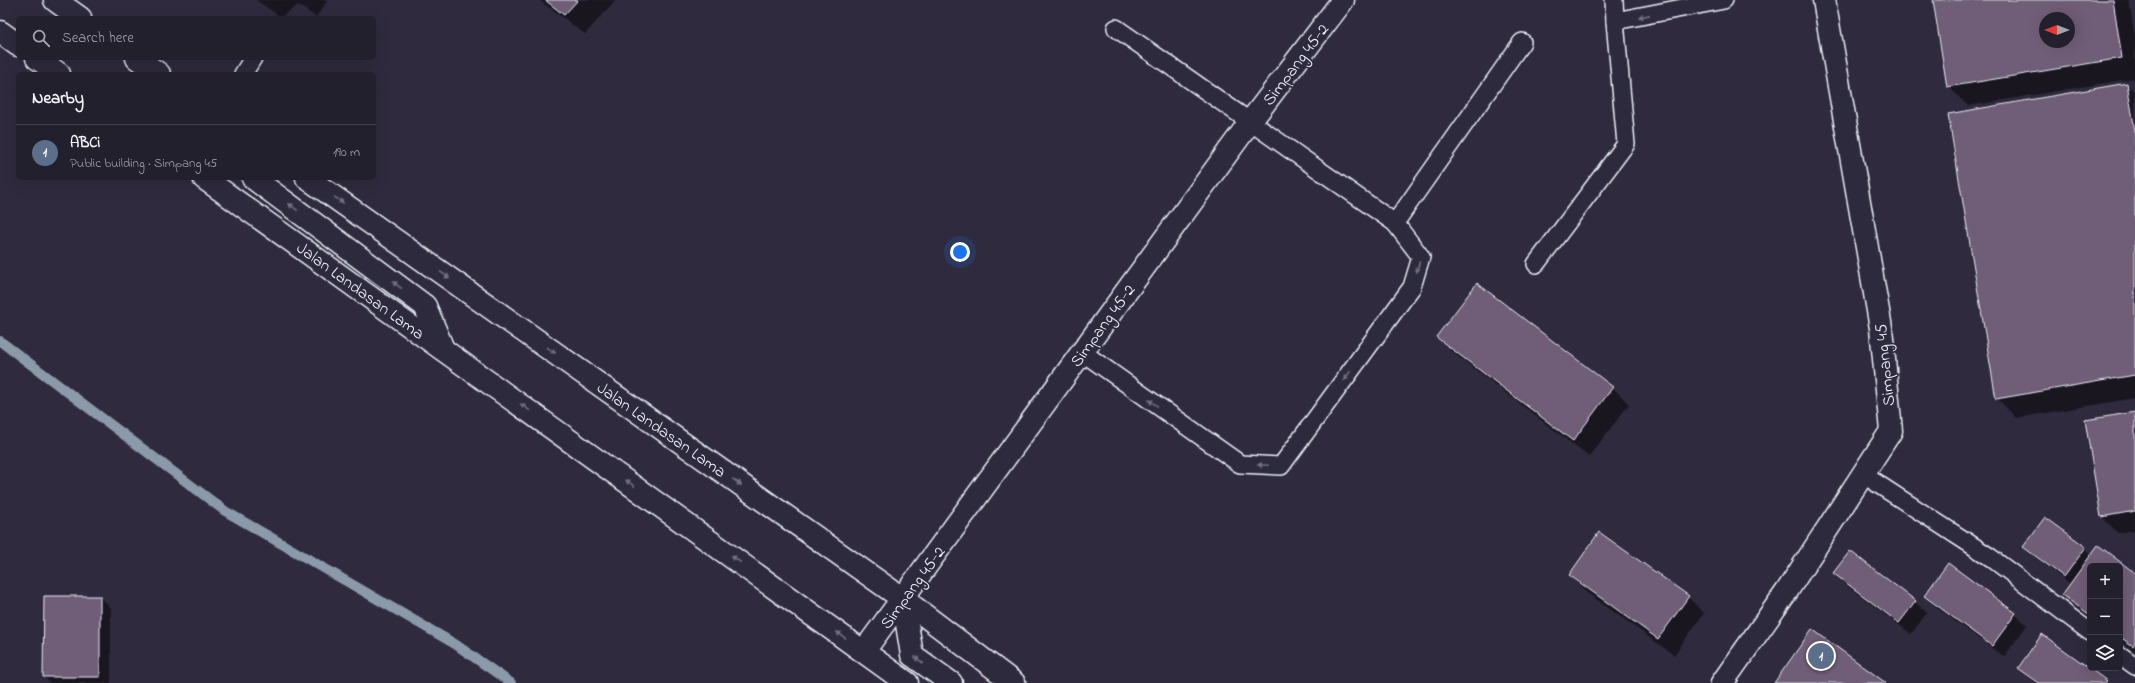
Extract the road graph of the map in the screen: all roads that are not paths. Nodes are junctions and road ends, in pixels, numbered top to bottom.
1 (55, 0) edge
2 (1343, 0) edge
3 (1614, 0) edge
4 (1724, 0) edge
5 (1824, 0) edge
6 (77, 16) edge
7 (1615, 22) junction
8 (1116, 28) dead end
9 (0, 32) edge
10 (1522, 42) dead end
11 (16, 43) edge
12 (40, 60) edge
13 (140, 60) edge
14 (252, 60) edge
15 (56, 72) edge
16 (157, 72) edge
17 (244, 72) edge
18 (1250, 122) junction
19 (207, 180) edge
20 (256, 180) edge
21 (310, 180) edge
22 (1395, 224) junction
23 (1536, 264) dead end
24 (442, 348) junction
25 (1082, 352) junction
26 (1864, 475) junction
27 (903, 599) junction
28 (2087, 630) edge
29 (864, 651) junction
30 (2123, 657) edge
31 (2135, 666) edge
32 (907, 683) edge
33 (951, 683) edge
34 (1014, 683) edge
35 (1722, 683) edge

1 - 6 main road
2 - 18 main road, Simpang 45-2
3 - 7 lane
4 -> 7 lane
5 - 26 main road, Simpang 45
7 - 23 lane
8 - 18 lane
9 - 11 main road
10 - 22 lane
12 - 15 main road
13 - 16 main road
14 - 17 lane
18 - 22 lane
18 - 25 main road, Simpang 45-2
19 - 24 main road, Jalan Landasan Lama
24 -> 20 main road
21 -> 27 main road, Jalan Landasan Lama
22 -> 25 lane
29 -> 24 main road, Jalan Landasan Lama
25 - 27 main road, Simpang 45-2
26 - 28 lane
26 - 35 main road, Simpang 45
27 - 29 main road, Simpang 45-2
33 -> 27 main road
27 - 34 main road, Jalan Landasan Lama
29 - 32 main road, Jalan Landasan Lama
30 - 31 lane

